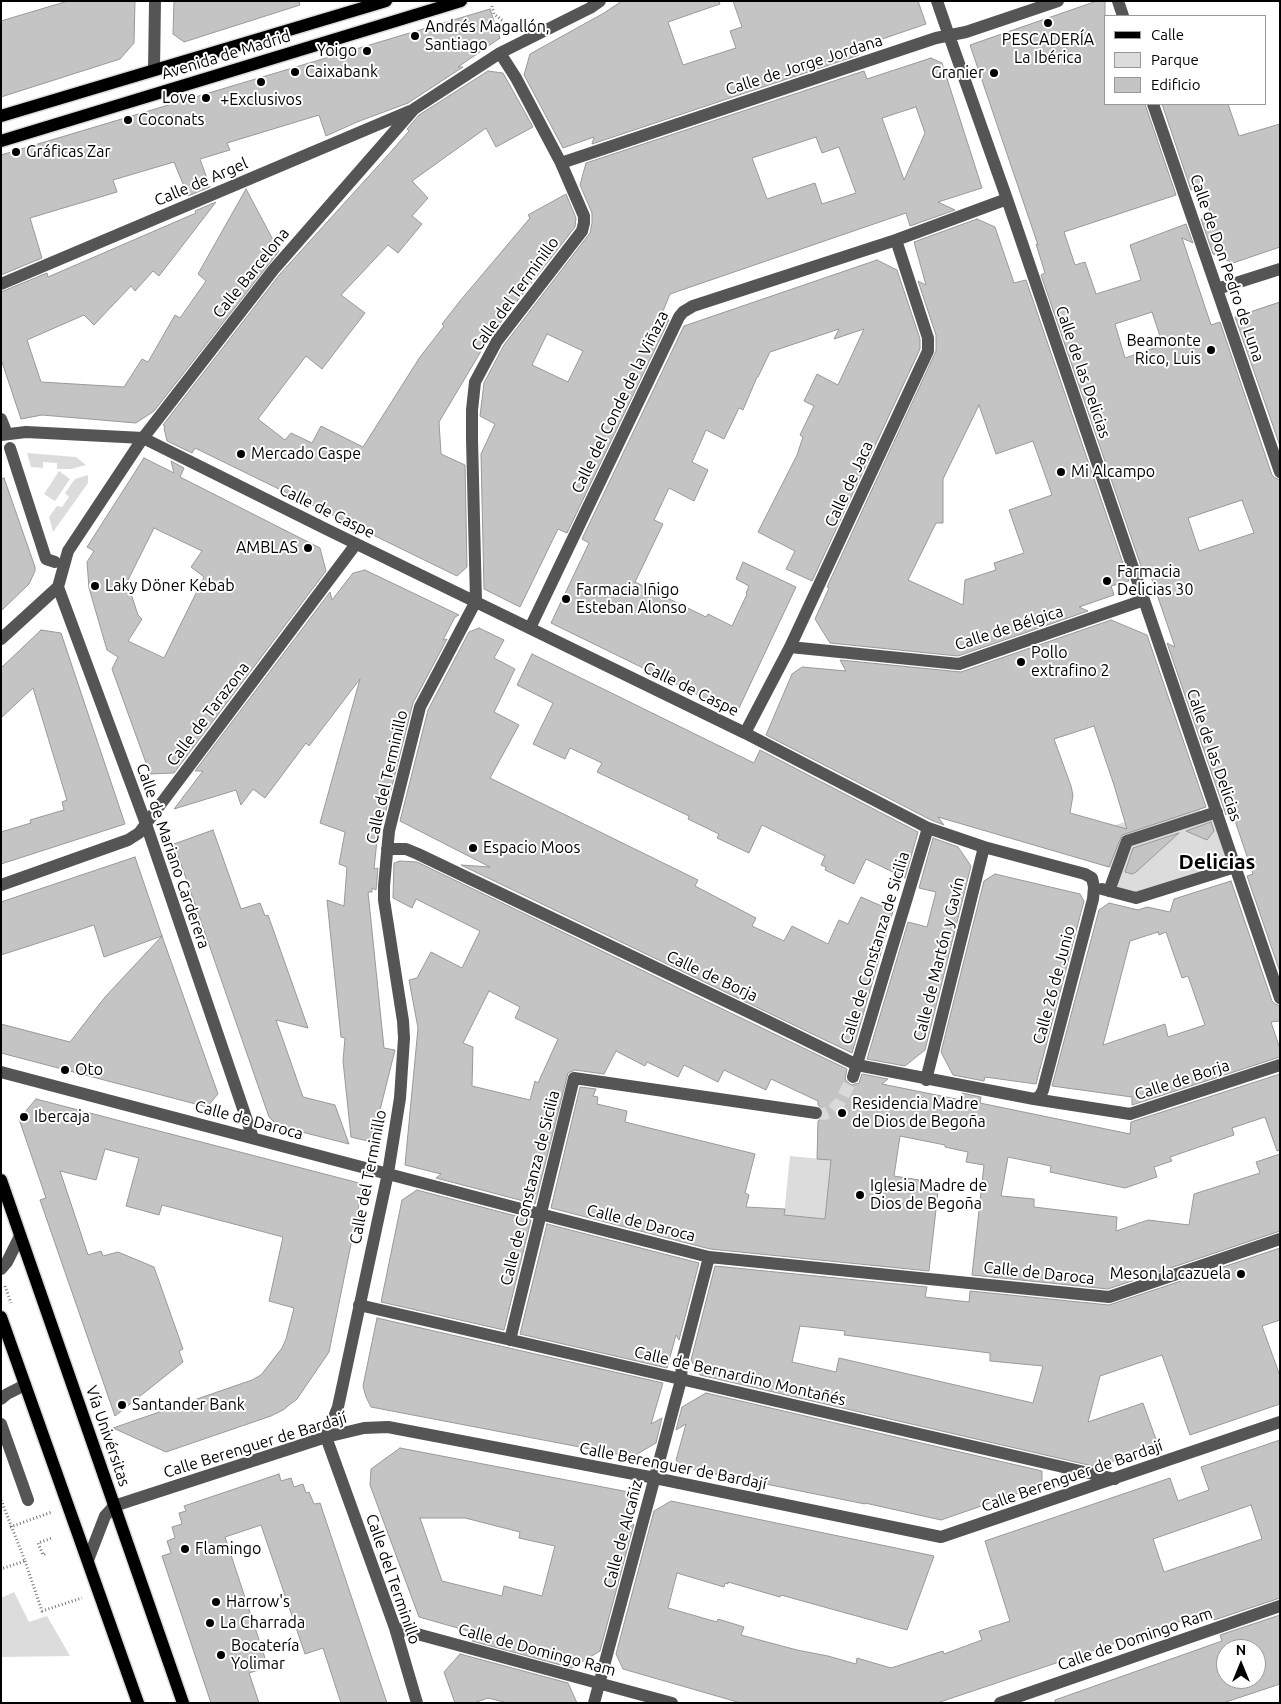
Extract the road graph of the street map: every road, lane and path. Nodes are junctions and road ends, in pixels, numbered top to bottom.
1 (155, 1) edge
2 (386, 1) edge
3 (461, 1) edge
4 (600, 1) edge
5 (937, 1) edge
6 (1058, 1) edge
7 (1118, 1) edge
8 (492, 6) dead end
9 (1123, 15) edge
10 (514, 30) dead end
11 (500, 52) junction
12 (154, 70) junction
13 (1153, 105) edge
14 (414, 109) junction
15 (1, 116) edge
16 (1, 141) edge
17 (561, 163) junction
18 (1007, 199) junction
19 (896, 240) junction
20 (1280, 269) edge
21 (1, 284) edge
22 (1217, 289) junction
23 (1, 418) edge
24 (4, 434) edge
25 (143, 438) junction
26 (10, 448) dead end
27 (1280, 472) edge
28 (356, 544) junction
29 (55, 562) dead end
30 (58, 587) junction
31 (475, 600) junction
32 (1144, 600) junction
33 (530, 628) junction
34 (1, 639) edge
35 (790, 647) junction
36 (745, 733) junction
37 (1216, 812) junction
38 (146, 824) junction
39 (928, 828) junction
40 (984, 847) junction
41 (387, 849) junction
42 (1235, 867) junction
43 (1, 885) edge
44 (1094, 887) junction
45 (1109, 891) junction
46 (1280, 998) edge
47 (1280, 1065) edge
48 (855, 1071) junction
49 (1, 1072) edge
50 (926, 1080) junction
51 (1034, 1100) junction
52 (816, 1113) tunnel mouth
53 (253, 1138) junction
54 (388, 1173) junction
55 (1, 1180) edge
56 (540, 1214) junction
57 (20, 1236) junction
58 (1280, 1239) edge
59 (709, 1257) junction
60 (1, 1269) edge
61 (359, 1305) junction
62 (1, 1317) edge
63 (510, 1340) junction
64 (681, 1380) junction
65 (25, 1385) junction
66 (1, 1400) edge
67 (1280, 1422) edge
68 (1, 1424) edge
69 (326, 1437) junction
70 (655, 1478) junction
71 (1115, 1479) junction
72 (1, 1500) edge
73 (28, 1500) dead end
74 (114, 1506) junction
75 (57, 1511) dead end
76 (10, 1527) junction
77 (52, 1538) dead end
78 (45, 1554) dead end
79 (24, 1560) junction
80 (88, 1560) junction
81 (1, 1569) edge
82 (99, 1593) junction
83 (1280, 1606) edge
84 (395, 1628) junction
85 (600, 1684) junction
86 (138, 1703) edge
87 (183, 1703) edge
88 (417, 1703) edge
89 (594, 1703) edge
90 (672, 1703) edge
91 (1000, 1703) edge

1 - 12 street
2 - 12 main road, Avenida de Madrid
3 - 16 main road, Avenida de Madrid
4 - 11 street, Calle Barcelona
5 - 18 street, Calle de las Delicias
6 - 17 street, Calle de Jorge Jordana
7 - 9 street
8 - 10 path
11 - 14 street, Calle Barcelona
11 - 17 street, Calle del Terminillo
12 - 15 main road, Avenida de Madrid
13 - 22 street, Calle de Don Pedro de Luna
14 - 21 street, Calle de Argel
14 - 25 street, Calle Barcelona
17 - 31 street, Calle del Terminillo
18 - 19 street, Calle del Conde de la Viñaza
18 - 32 street, Calle de las Delicias
19 - 33 street, Calle del Conde de la Viñaza
19 - 35 street, Calle de Jaca
20 - 22 street
22 - 27 street, Calle de Don Pedro de Luna
23 - 24 street
24 - 25 street
25 - 28 street, Calle de Caspe
25 - 30 street, Calle Barcelona
26 - 29 street
28 - 31 street, Calle de Caspe
28 - 38 street, Calle de Tarazona
30 - 34 street
30 - 38 street, Calle de Mariano Carderera
31 - 33 street, Calle de Caspe
31 - 41 street, Calle del Terminillo
32 - 35 street, Calle de Bélgica
32 - 37 street, Calle de las Delicias
33 - 36 street, Calle de Caspe
35 - 36 street, Calle de Jaca
36 - 39 street, Calle de Caspe
37 - 42 street, Calle de las Delicias
37 - 45 street
38 - 43 street, Calle de Tarazona
38 - 53 street, Calle de Mariano Carderera
39 - 40 street, Calle de Caspe
39 - 48 street, Calle de Constanza de Sicilia
40 - 44 street, Calle de Caspe
40 - 50 street, Calle de Martón y Gavín
41 - 48 street, Calle de Borja
41 - 54 street, Calle del Terminillo
42 - 45 street, Calle de Caspe
42 - 46 street, Calle de las Delicias
44 - 45 street, Calle de Caspe
44 - 51 street, Calle 26 de Junio
47 - 51 street, Calle de Borja
48 - 50 street, Calle de Borja
49 - 53 street, Calle de Daroca
50 - 51 street, Calle de Borja
52 - 56 street, Calle de Constanza de Sicilia
53 - 54 street, Calle de Daroca
54 - 56 street, Calle de Daroca
54 - 61 street, Calle del Terminillo
55 - 57 main road, Vía Univérsitas
56 - 59 street, Calle de Daroca
56 - 63 street, Calle de Constanza de Sicilia
57 - 60 street
57 - 74 main road, Vía Univérsitas
58 - 59 street, Calle de Daroca
59 - 64 street, Calle de Alcañiz
61 - 63 street, Calle de Bernardino Montañés
61 - 69 street, Calle del Terminillo
62 - 65 main road
63 - 64 street, Calle de Bernardino Montañés
64 - 70 street, Calle de Alcañiz
64 - 71 street, Calle de Bernardino Montañés
65 - 66 street
65 - 80 main road
67 - 71 street, Calle Berenguer de Bardají
68 - 73 street
69 - 70 street, Calle Berenguer de Bardají
69 - 74 street, Calle Berenguer de Bardají
69 - 84 street, Calle del Terminillo
70 - 71 street, Calle Berenguer de Bardají
70 - 85 street, Calle de Alcañiz
72 - 76 path
74 - 80 street
74 - 87 main road, Vía Univérsitas
75 - 76 path
76 - 79 path
77 - 78 path
79 - 81 path
79 - 82 path
80 - 82 main road
82 - 86 main road
83 - 91 street, Calle de Domingo Ram
84 - 85 street, Calle de Domingo Ram
84 - 88 street, Calle del Terminillo
85 - 89 street, Calle de Alcañiz
85 - 90 street, Calle de Domingo Ram

